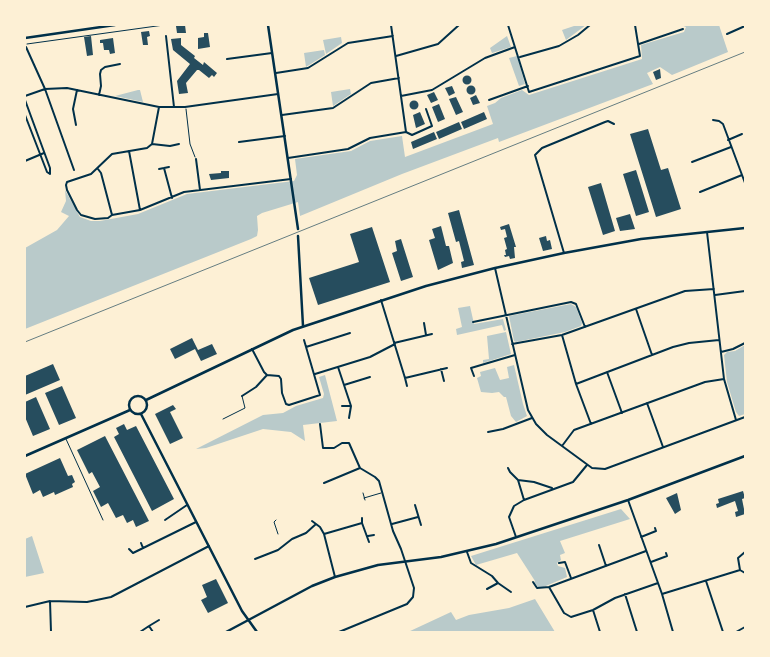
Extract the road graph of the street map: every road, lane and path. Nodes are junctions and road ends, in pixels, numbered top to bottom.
1 (115, 25) edge
2 (164, 25) edge
3 (268, 25) edge
4 (391, 25) edge
5 (459, 25) edge
6 (508, 25) edge
7 (590, 25) edge
8 (635, 25) edge
9 (745, 26) edge
10 (683, 29) dead end
11 (727, 34) dead end
12 (166, 36) dead end
13 (393, 36) junction
14 (25, 38) edge
15 (25, 44) edge
16 (639, 44) junction
17 (516, 47) junction
18 (26, 48) dead end
19 (272, 53) junction
20 (396, 56) junction
21 (519, 58) junction
22 (227, 59) dead end
23 (120, 64) dead end
24 (276, 73) junction
25 (399, 78) junction
26 (528, 86) junction
27 (45, 89) junction
28 (77, 90) junction
29 (279, 94) junction
30 (99, 95) junction
31 (25, 96) edge
32 (401, 96) junction
33 (25, 100) edge
34 (489, 100) dead end
35 (159, 107) junction
36 (174, 107) junction
37 (185, 107) junction
38 (426, 109) dead end
39 (25, 115) edge
40 (282, 115) junction
41 (713, 120) dead end
42 (614, 124) dead end
43 (76, 125) dead end
44 (406, 132) junction
45 (742, 134) dead end
46 (285, 136) junction
47 (728, 140) junction
48 (239, 142) dead end
49 (152, 144) junction
50 (179, 144) dead end
51 (731, 147) junction
52 (129, 150) junction
53 (44, 152) junction
54 (40, 155) junction
55 (288, 158) junction
56 (196, 159) joint
57 (25, 161) edge
58 (692, 162) dead end
59 (169, 167) dead end
60 (164, 168) junction
61 (98, 169) junction
62 (160, 169) dead end
63 (74, 170) dead end
64 (742, 175) junction
65 (291, 179) junction
66 (745, 183) edge
67 (200, 190) junction
68 (700, 192) dead end
69 (172, 198) junction
70 (140, 210) junction
71 (112, 215) junction
72 (745, 228) edge
73 (298, 229) dead end
74 (707, 232) junction
75 (298, 236) dead end
76 (564, 253) junction
77 (495, 268) junction
78 (714, 289) junction
79 (745, 291) edge
80 (715, 295) junction
81 (381, 300) junction
82 (636, 309) junction
83 (506, 315) junction
84 (473, 322) dead end
85 (424, 324) dead end
86 (303, 326) junction
87 (585, 327) junction
88 (350, 333) dead end
89 (432, 334) dead end
90 (562, 334) junction
91 (426, 335) junction
92 (304, 340) dead end
93 (719, 340) junction
94 (745, 343) edge
95 (395, 344) junction
96 (512, 344) junction
97 (306, 347) junction
98 (252, 349) junction
99 (721, 352) junction
100 (515, 355) junction
101 (652, 355) junction
102 (338, 367) junction
103 (447, 368) dead end
104 (441, 369) junction
105 (607, 372) junction
106 (315, 374) junction
107 (267, 375) junction
108 (474, 376) dead end
109 (370, 378) dead end
110 (405, 378) junction
111 (724, 379) junction
112 (444, 381) dead end
113 (576, 384) junction
114 (344, 385) junction
115 (407, 386) dead end
116 (242, 396) joint
117 (146, 400) junction
118 (647, 403) junction
119 (342, 406) dead end
120 (351, 406) junction
121 (130, 410) junction
122 (622, 413) junction
123 (141, 414) junction
124 (745, 417) edge
125 (349, 418) dead end
126 (532, 418) junction
127 (223, 419) dead end
128 (736, 420) junction
129 (320, 424) dead end
130 (591, 424) junction
131 (488, 432) dead end
132 (66, 438) junction
133 (561, 446) junction
134 (663, 448) junction
135 (25, 456) edge
136 (745, 456) edge
137 (587, 465) junction
138 (360, 468) junction
139 (508, 468) dead end
140 (518, 480) junction
141 (324, 483) dead end
142 (554, 488) junction
143 (382, 492) junction
144 (363, 493) dead end
145 (524, 500) junction
146 (628, 500) junction
147 (415, 505) dead end
148 (187, 506) junction
149 (418, 517) junction
150 (362, 518) dead end
151 (103, 520) dead end
152 (165, 520) dead end
153 (276, 520) dead end
154 (312, 521) dead end
155 (196, 522) junction
156 (362, 523) junction
157 (316, 524) junction
158 (392, 524) junction
159 (421, 525) dead end
160 (655, 528) dead end
161 (278, 534) dead end
162 (324, 534) junction
163 (374, 535) dead end
164 (368, 536) junction
165 (641, 537) junction
166 (516, 538) junction
167 (369, 542) dead end
168 (141, 543) dead end
169 (599, 545) dead end
170 (208, 546) junction
171 (143, 548) junction
172 (129, 549) dead end
173 (646, 551) junction
174 (467, 552) junction
175 (745, 552) edge
176 (666, 553) dead end
177 (255, 559) dead end
178 (404, 561) junction
179 (651, 562) junction
180 (559, 563) dead end
181 (606, 566) junction
182 (740, 570) junction
183 (745, 573) edge
184 (335, 577) junction
185 (571, 578) junction
186 (706, 581) junction
187 (533, 582) dead end
188 (498, 583) junction
189 (658, 583) junction
190 (549, 587) junction
191 (487, 589) dead end
192 (511, 592) dead end
193 (625, 594) junction
194 (662, 594) junction
195 (50, 601) junction
196 (25, 607) edge
197 (593, 610) junction
198 (159, 620) dead end
199 (248, 620) junction
200 (149, 626) junction
201 (745, 627) edge
202 (740, 631) edge
203 (52, 632) edge
204 (140, 632) edge
205 (153, 632) edge
206 (226, 632) edge
207 (257, 632) edge
208 (339, 632) edge
209 (600, 632) edge
210 (637, 632) edge
211 (673, 632) edge
212 (723, 632) edge
213 (736, 632) edge

1 - 14 street
2 - 15 path
3 - 19 street
4 - 13 street
5 - 20 street
6 - 17 street
7 - 21 street
8 - 16 street
9 - 11 street
10 - 16 street
12 - 36 street
13 - 20 street
13 - 24 street
16 - 26 street
17 - 21 street
17 - 32 street
18 - 27 street
19 - 22 street
19 - 24 street
20 - 25 street
21 - 26 street
23 - 30 street
24 - 29 street
25 - 32 street
25 - 40 street
26 - 34 street
27 - 28 street
27 - 31 street
27 - 63 street
28 - 30 street
28 - 43 street
29 - 37 street
29 - 40 street
30 - 35 street
32 - 44 street
33 - 53 street
35 - 36 street
35 - 49 street
36 - 37 street
37 - 56 path
38 - 44 street
39 - 54 street
40 - 46 street
41 - 47 street
42 - 76 street
44 - 55 street
45 - 47 street
46 - 48 street
46 - 55 street
47 - 51 street
49 - 50 street
49 - 52 street
51 - 58 street
51 - 64 street
52 - 61 street
52 - 70 street
53 - 54 street
53 - 54 street
54 - 57 street
55 - 65 street
56 - 67 street
59 - 60 street
60 - 62 street
60 - 69 street
61 - 71 street
61 - 71 street
64 - 66 street
64 - 68 street
65 - 67 street
65 - 73 street
67 - 69 street
69 - 70 street
70 - 71 street
72 - 74 street
74 - 76 street
74 - 78 street
75 - 86 street
76 - 77 street
77 - 81 street
77 - 83 street
78 - 80 street
78 - 82 street
79 - 80 street
80 - 93 street
81 - 86 street
81 - 95 street
82 - 87 street
82 - 101 street
83 - 84 street
83 - 87 street
83 - 96 street
85 - 91 street
86 - 98 street
87 - 90 street
88 - 97 street
89 - 91 street
90 - 96 street
90 - 113 street
91 - 95 street
92 - 97 street
93 - 99 street
93 - 101 street
94 - 99 street
95 - 102 street
95 - 110 street
96 - 100 street
97 - 106 street
98 - 107 street
98 - 117 street
99 - 111 street
100 - 108 street
100 - 126 street
101 - 105 street
102 - 106 street
102 - 114 street
103 - 104 street
104 - 110 street
104 - 112 street
105 - 113 street
105 - 122 street
106 - 107 street
107 - 116 street
109 - 114 street
110 - 115 street
111 - 118 street
111 - 128 street
113 - 130 street
114 - 120 street
116 - 127 lane
117 - 121 street
117 - 123 street
118 - 122 street
118 - 134 street
119 - 120 street
120 - 125 street
121 - 123 street
121 - 132 street
122 - 130 street
123 - 148 street
124 - 128 street
126 - 131 street
126 - 133 street
128 - 134 street
129 - 138 street
130 - 133 street
132 - 135 street
132 - 151 lane
133 - 137 street
134 - 137 street
136 - 146 street
137 - 142 street
138 - 141 street
138 - 143 street
139 - 140 street
140 - 142 street
140 - 145 street
142 - 145 street
143 - 144 lane
143 - 158 street
145 - 166 street
146 - 165 street
146 - 166 street
147 - 149 street
148 - 152 street
148 - 155 street
149 - 158 street
149 - 159 street
150 - 156 street
153 - 161 path
154 - 157 street
155 - 170 street
155 - 171 street
156 - 162 street
156 - 164 street
157 - 162 street
157 - 177 street
158 - 178 street
160 - 165 street
162 - 184 street
163 - 164 street
164 - 167 street
165 - 173 street
166 - 174 street
168 - 171 street
169 - 181 street
170 - 195 street
170 - 199 street
171 - 172 street
173 - 179 street
173 - 181 street
174 - 178 street
174 - 188 street
175 - 182 street
176 - 179 street
178 - 184 street
178 - 208 street
179 - 189 street
180 - 185 street
181 - 185 street
182 - 183 street
182 - 186 street
184 - 199 street
185 - 190 street
186 - 194 street
186 - 212 street
187 - 190 street
188 - 191 street
188 - 192 street
189 - 193 street
189 - 194 street
190 - 197 street
193 - 197 street
193 - 210 street
194 - 211 street
195 - 196 street
195 - 203 street
197 - 209 street
198 - 200 street
199 - 206 street
199 - 207 street
200 - 204 street
200 - 205 street
201 - 202 street
202 - 213 street

